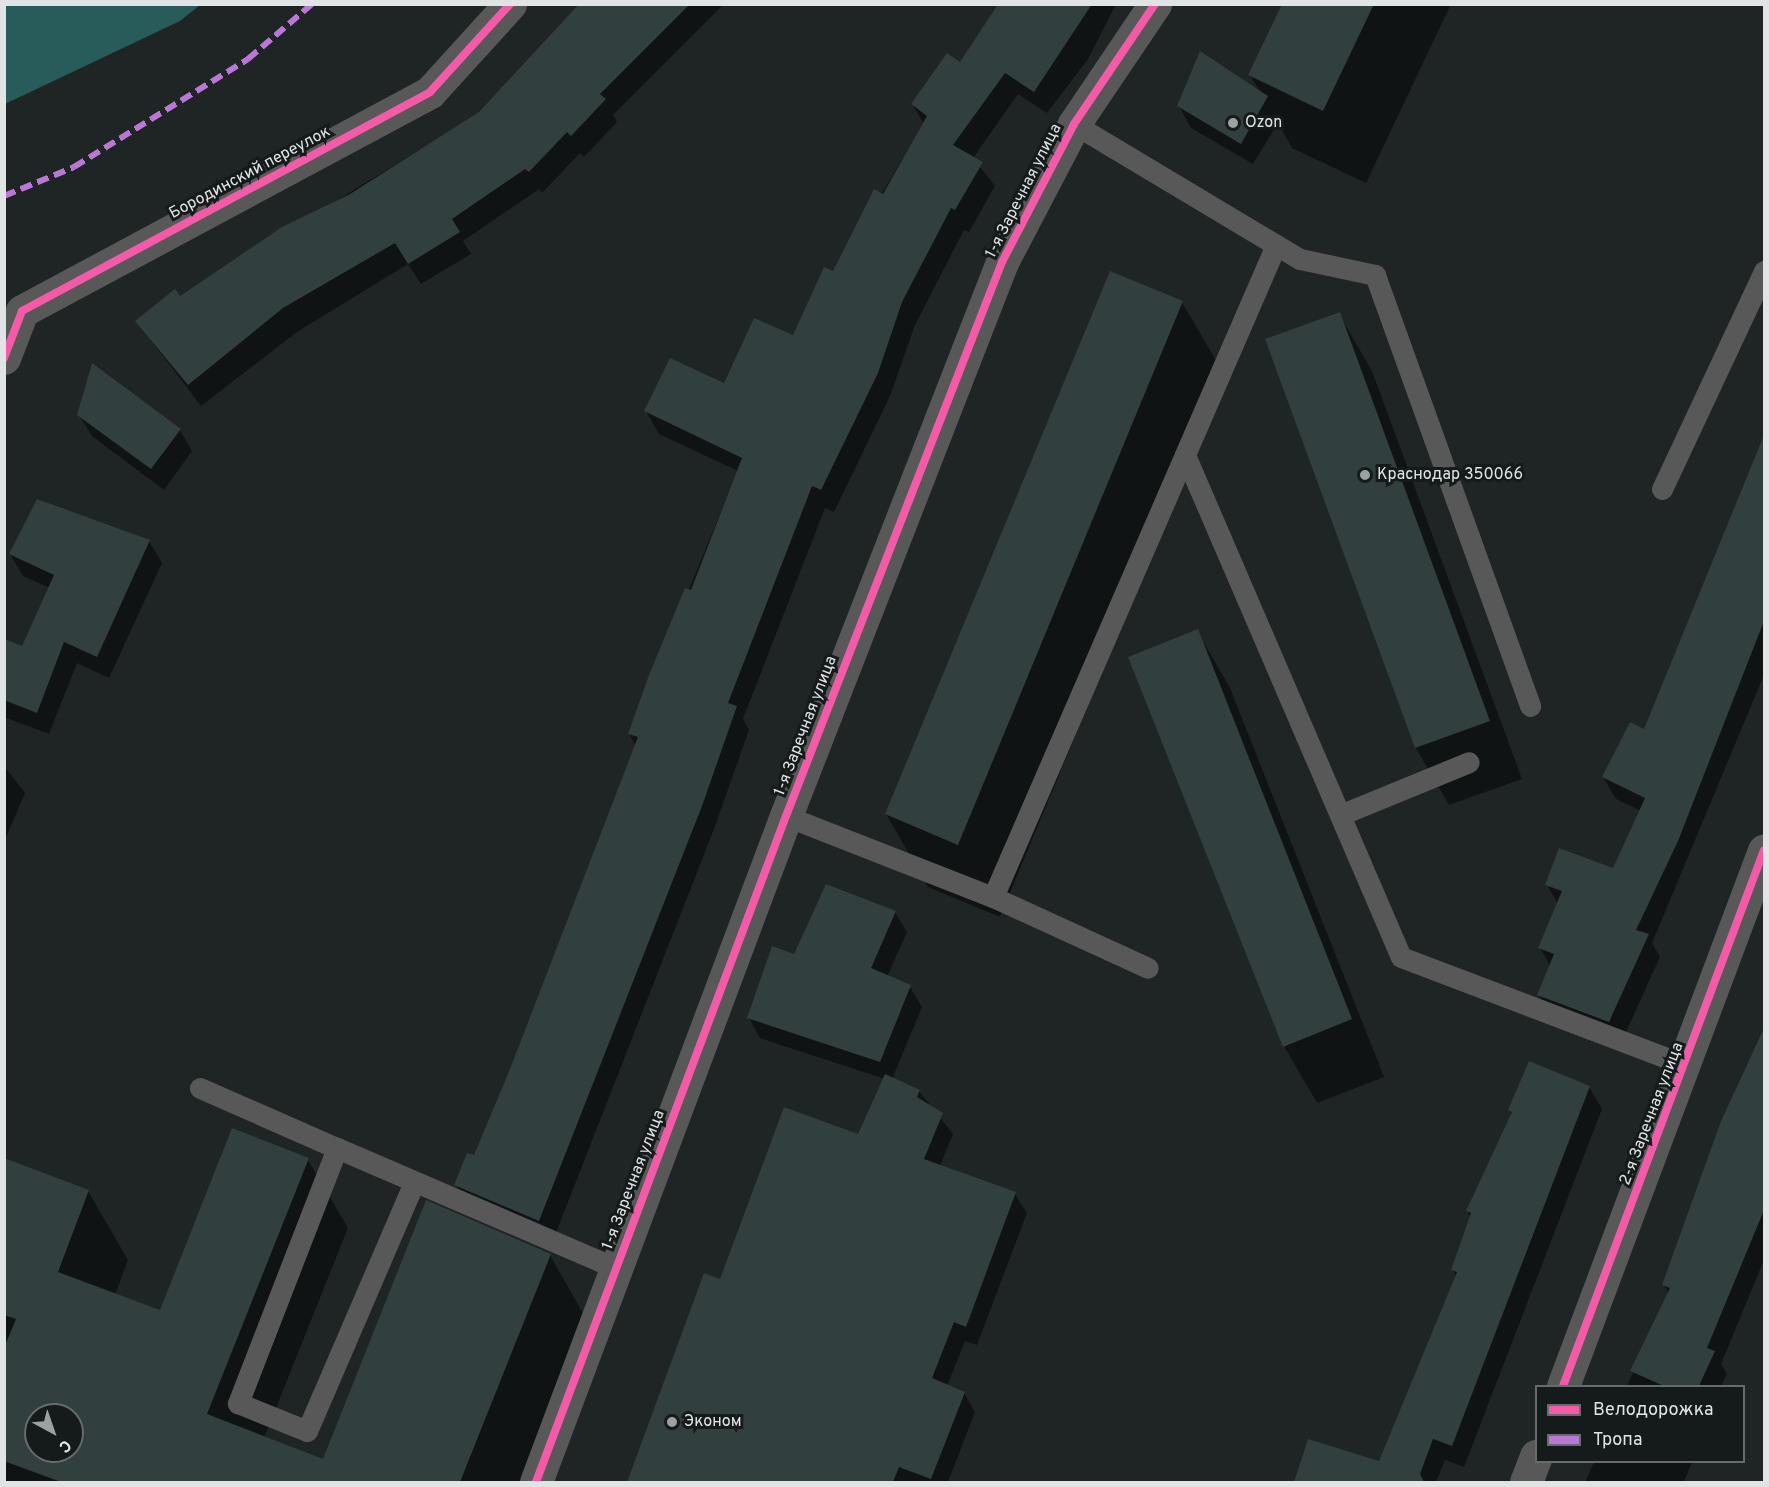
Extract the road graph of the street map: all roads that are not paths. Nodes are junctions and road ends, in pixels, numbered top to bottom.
1 (510, 4) edge
2 (1155, 4) edge
3 (1074, 124) junction
4 (1276, 245) junction
5 (1764, 275) edge
6 (13, 313) edge
7 (4, 358) edge
8 (1185, 454) junction
9 (1662, 489) dead end
10 (1530, 706) dead end
11 (1469, 762) dead end
12 (1340, 815) junction
13 (786, 816) junction
14 (1764, 850) edge
15 (993, 897) junction
16 (1148, 968) dead end
17 (1685, 1065) junction
18 (200, 1088) dead end
19 (337, 1148) junction
20 (414, 1183) junction
21 (615, 1268) junction
22 (1563, 1385) edge
23 (1535, 1459) edge
24 (536, 1482) edge
25 (1526, 1482) edge

1 - 6 street, Бородинский переулок
2 - 3 street, 1-я Заречная улица
3 - 4 lane
3 - 13 street, 1-я Заречная улица
4 - 8 lane
4 - 10 lane
5 - 9 lane
6 - 7 street, Бородинский переулок
8 - 12 lane
8 - 15 lane
11 - 12 lane
12 - 17 lane
13 - 15 lane
13 - 21 street, 1-я Заречная улица
14 - 17 street, 2-я Заречная улица
15 - 16 lane
17 - 22 street, 2-я Заречная улица
18 - 19 lane
19 - 20 lane
19 - 20 lane
20 - 21 lane
21 - 24 street, 1-я Заречная улица
23 - 25 street

